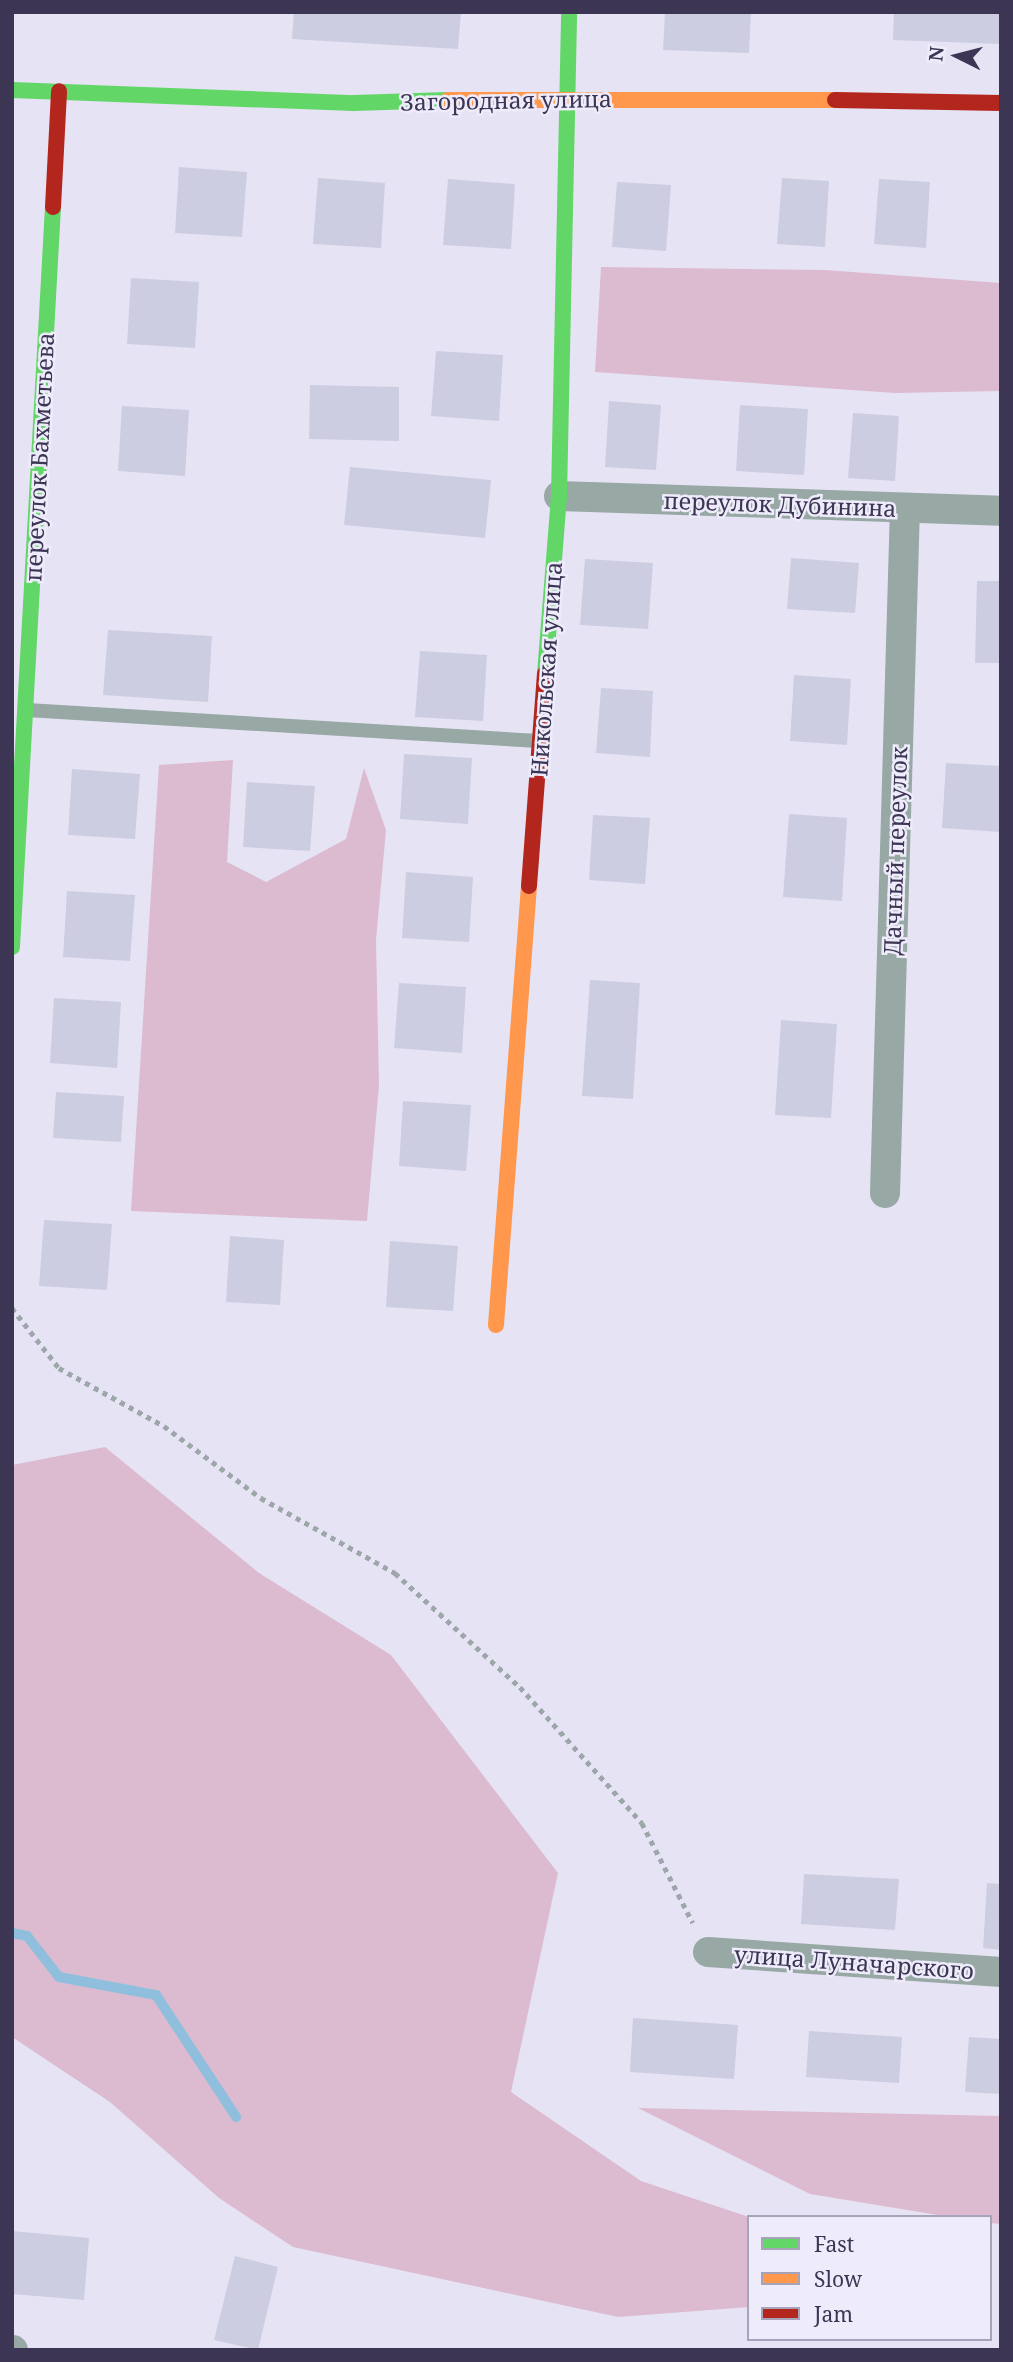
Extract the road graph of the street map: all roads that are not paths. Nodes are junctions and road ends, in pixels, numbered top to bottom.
1 (569, 12) edge
2 (12, 90) edge
3 (59, 92) junction
4 (565, 96) junction
5 (1001, 103) edge
6 (559, 496) junction
7 (905, 508) junction
8 (1001, 511) edge
9 (25, 710) junction
10 (540, 741) junction
11 (12, 947) edge
12 (885, 1193) dead end
13 (496, 1325) dead end
14 (708, 1952) road end
15 (1001, 1972) edge

1 - 4 street, Никольская улица
2 - 3 street, Загородная улица
3 - 4 street, Загородная улица
3 - 9 street, переулок Бахметьева
4 - 5 street, Загородная улица
4 - 6 street, Никольская улица
6 - 7 street, переулок Дубинина
6 - 10 street, Никольская улица
7 - 8 street, переулок Дубинина
7 - 12 street, Дачный переулок
9 - 10 lane
9 - 11 street, переулок Бахметьева
10 - 13 street, Никольская улица
14 - 15 street, улица Луначарского

